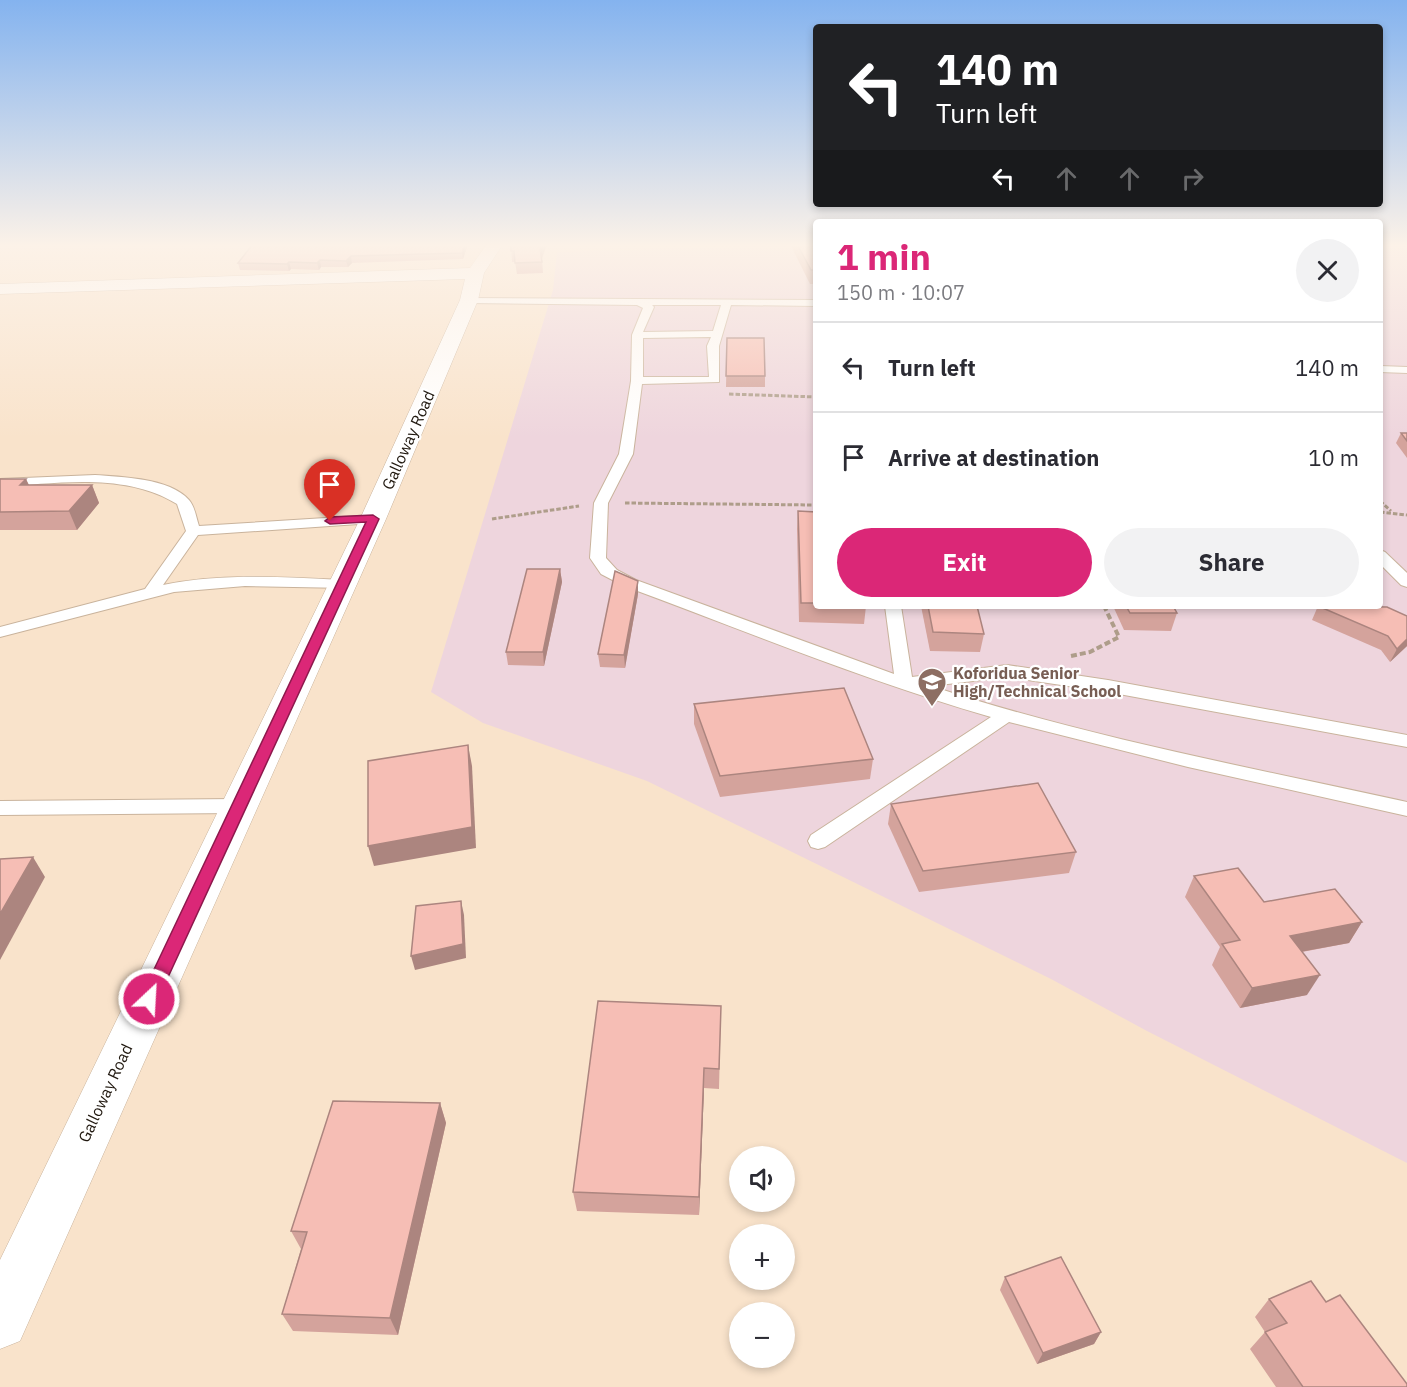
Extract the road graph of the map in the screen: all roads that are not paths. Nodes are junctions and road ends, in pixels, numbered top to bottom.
1 (463, 309) edge
2 (648, 309) edge
3 (726, 309) edge
4 (716, 334) junction
5 (637, 335) junction
6 (1383, 369) edge
7 (1407, 370) edge
8 (637, 381) junction
9 (0, 483) edge
10 (373, 519) junction
11 (193, 531) junction
12 (1383, 558) edge
13 (1407, 582) edge
14 (341, 585) junction
15 (151, 591) junction
16 (893, 609) edge
17 (0, 632) edge
18 (904, 684) junction
19 (1006, 715) junction
20 (1407, 741) edge
21 (238, 806) junction
22 (0, 808) edge
23 (1407, 809) edge
24 (818, 841) dead end
25 (0, 1321) edge

1 - 10 street, Galloway Road
2 - 5 lane
3 - 4 lane
4 - 5 lane
4 - 8 lane
5 - 8 lane
6 - 7 lane
8 - 18 lane
9 - 11 lane
10 - 11 lane
10 - 14 street, Galloway Road
11 - 15 lane
12 - 13 lane
14 - 15 lane
14 - 21 street, Galloway Road
15 - 17 lane
16 - 18 lane
18 - 19 lane
18 - 20 lane
19 - 23 lane
19 - 24 lane
21 - 22 lane
21 - 25 street, Galloway Road

